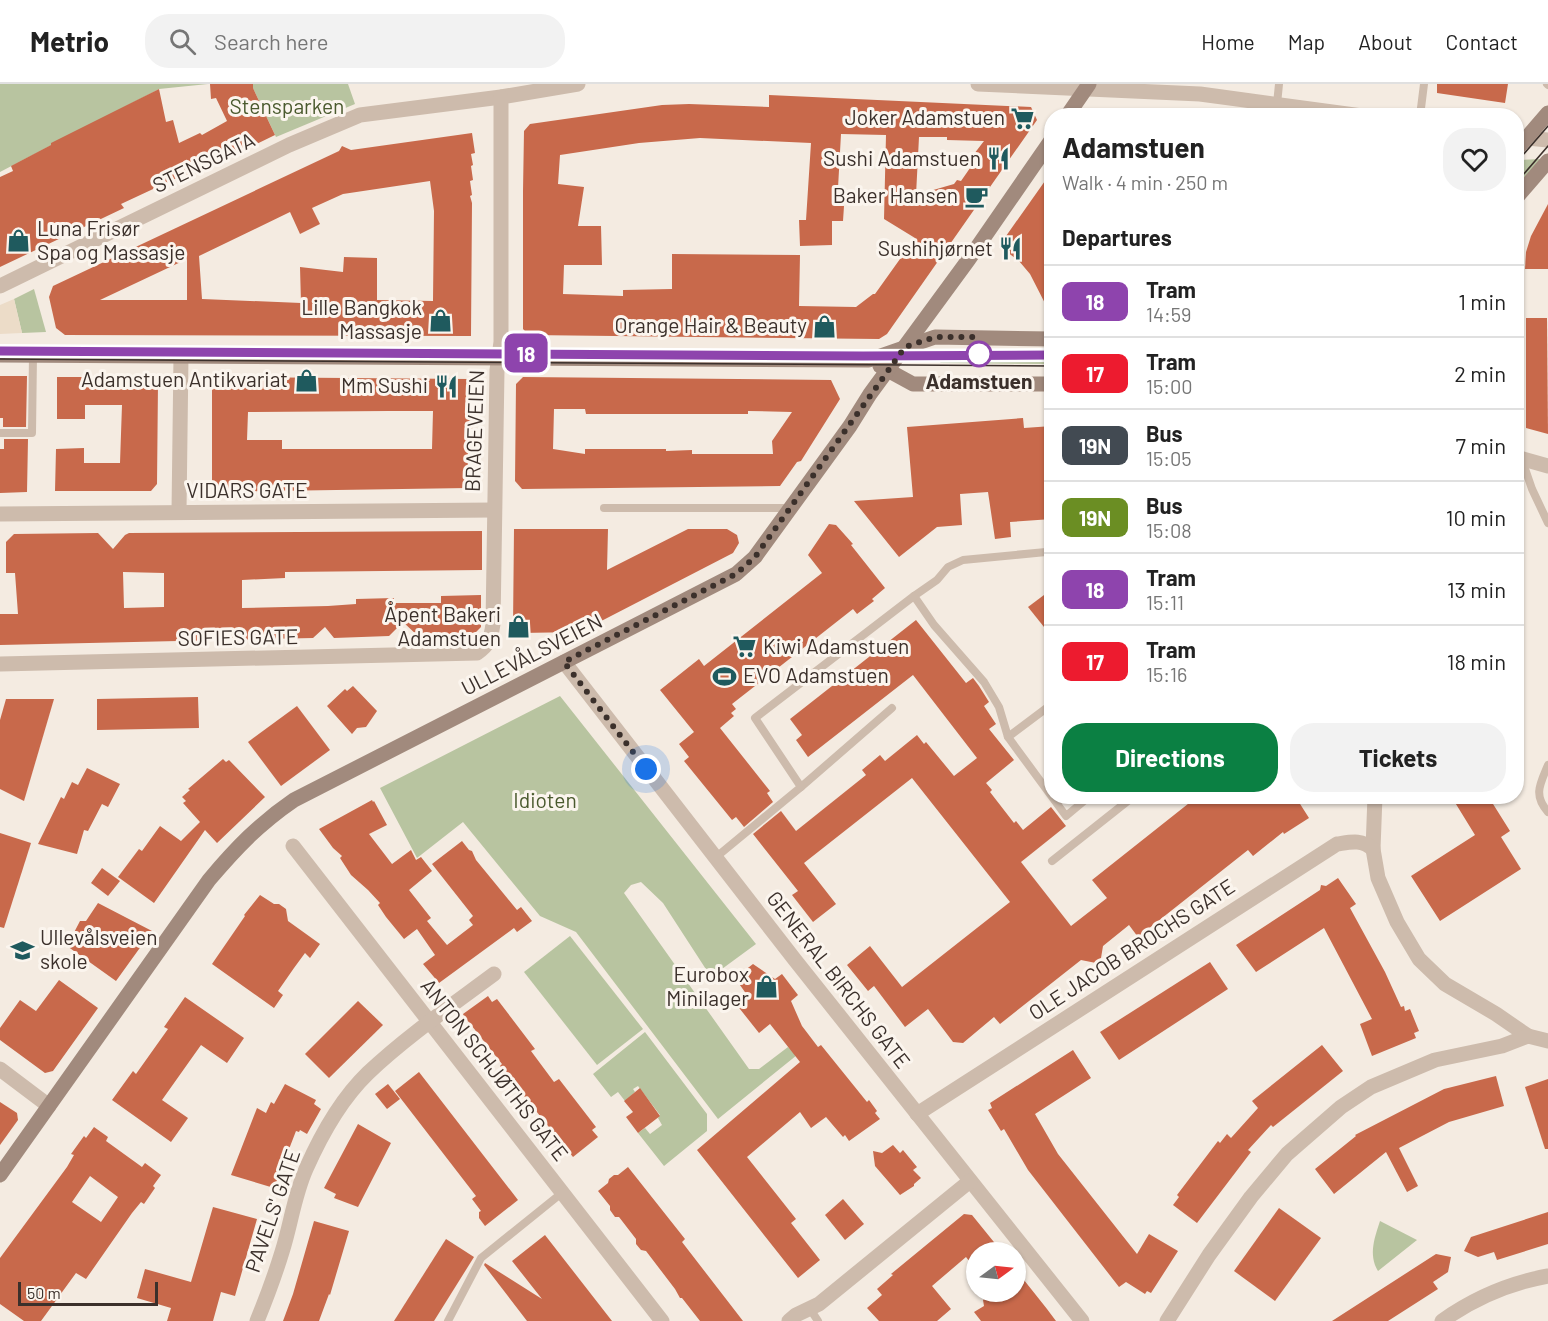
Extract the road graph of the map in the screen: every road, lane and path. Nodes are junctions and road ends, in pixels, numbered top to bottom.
1 (578, 84) edge
2 (978, 84) edge
3 (1280, 84) edge
4 (1424, 84) edge
5 (1087, 87) edge
6 (501, 97) junction
7 (1277, 104) junction
8 (1073, 108) edge
9 (1305, 108) edge
10 (1421, 108) edge
11 (1548, 113) edge
12 (1524, 138) edge
13 (1548, 140) edge
14 (1524, 142) edge
15 (1044, 151) edge
16 (1548, 161) edge
17 (1524, 189) edge
18 (0, 286) edge
19 (1044, 339) edge
20 (905, 347) junction
21 (0, 355) edge
22 (33, 355) junction
23 (181, 356) junction
24 (498, 357) junction
25 (869, 360) junction
26 (888, 370) junction
27 (1044, 384) edge
28 (0, 433) edge
29 (1524, 459) edge
30 (1548, 466) edge
31 (1524, 470) edge
32 (604, 508) dead end
33 (790, 508) junction
34 (494, 510) junction
35 (179, 512) junction
36 (0, 514) edge
37 (1548, 523) edge
38 (1044, 552) edge
39 (914, 596) junction
40 (477, 653) joint
41 (564, 662) junction
42 (0, 664) edge
43 (892, 708) dead end
44 (1044, 710) edge
45 (1008, 737) junction
46 (1548, 765) edge
47 (1044, 786) edge
48 (801, 787) junction
49 (1057, 804) edge
50 (1080, 804) edge
51 (1122, 804) edge
52 (1375, 804) edge
53 (1548, 812) edge
54 (293, 846) dead end
55 (1373, 849) junction
56 (716, 858) junction
57 (1052, 861) dead end
58 (494, 974) dead end
59 (430, 1022) junction
60 (1528, 1036) junction
61 (1548, 1041) edge
62 (0, 1070) edge
63 (49, 1106) junction
64 (917, 1114) junction
65 (0, 1175) edge
66 (970, 1181) junction
67 (562, 1192) junction
68 (1548, 1276) edge
69 (814, 1315) edge
70 (257, 1321) edge
71 (448, 1321) edge
72 (662, 1321) edge
73 (789, 1321) edge
74 (1082, 1321) edge
75 (1167, 1321) edge
76 (1442, 1321) edge

1 - 6 street, STENSGATA
2 - 5 street
3 - 7 lane
4 - 10 lane
5 - 7 street
5 - 8 street
6 - 18 street, STENSGATA
6 - 24 street, BRAGEVEIEN
7 - 9 street
11 - 12 street
13 - 14 street
15 - 20 street, ULLEVÅLSVEIEN
16 - 17 street
19 - 20 street
20 - 25 street
20 - 26 street, ULLEVÅLSVEIEN
21 - 22 street
22 - 23 street
22 - 28 lane
23 - 24 street
23 - 35 street
24 - 25 street
24 - 34 street, BRAGEVEIEN
25 - 26 street
26 - 27 street
26 - 33 street, ULLEVÅLSVEIEN
29 - 30 street
31 - 37 lane
32 - 33 lane
33 - 41 street, ULLEVÅLSVEIEN
34 - 35 street, VIDARS GATE
34 - 40 street, BRAGEVEIEN
35 - 36 street, VIDARS GATE
38 - 39 lane
39 - 45 lane
39 - 48 lane
40 - 42 street, SOFIES GATE
41 - 56 street, GENERAL BIRCHS GATE
41 - 63 street, ULLEVÅLSVEIEN
43 - 48 lane
44 - 45 lane
45 - 47 lane
46 - 53 lane
48 - 56 lane
49 - 50 lane
51 - 57 lane
52 - 55 street
54 - 59 street, ANTON SCHJØTHS GATE
55 - 60 street
55 - 64 street, OLE JACOB BROCHS GATE
56 - 64 street, GENERAL BIRCHS GATE
58 - 59 street, PAVELS' GATE
59 - 67 street, ANTON SCHJØTHS GATE
59 - 70 street, PAVELS' GATE
60 - 61 street
60 - 75 street
62 - 63 street
63 - 65 street, ULLEVÅLSVEIEN
64 - 66 street, GENERAL BIRCHS GATE
66 - 69 street
66 - 74 street, GENERAL BIRCHS GATE
67 - 71 lane
67 - 72 street, ANTON SCHJØTHS GATE
68 - 76 street
69 - 73 street

